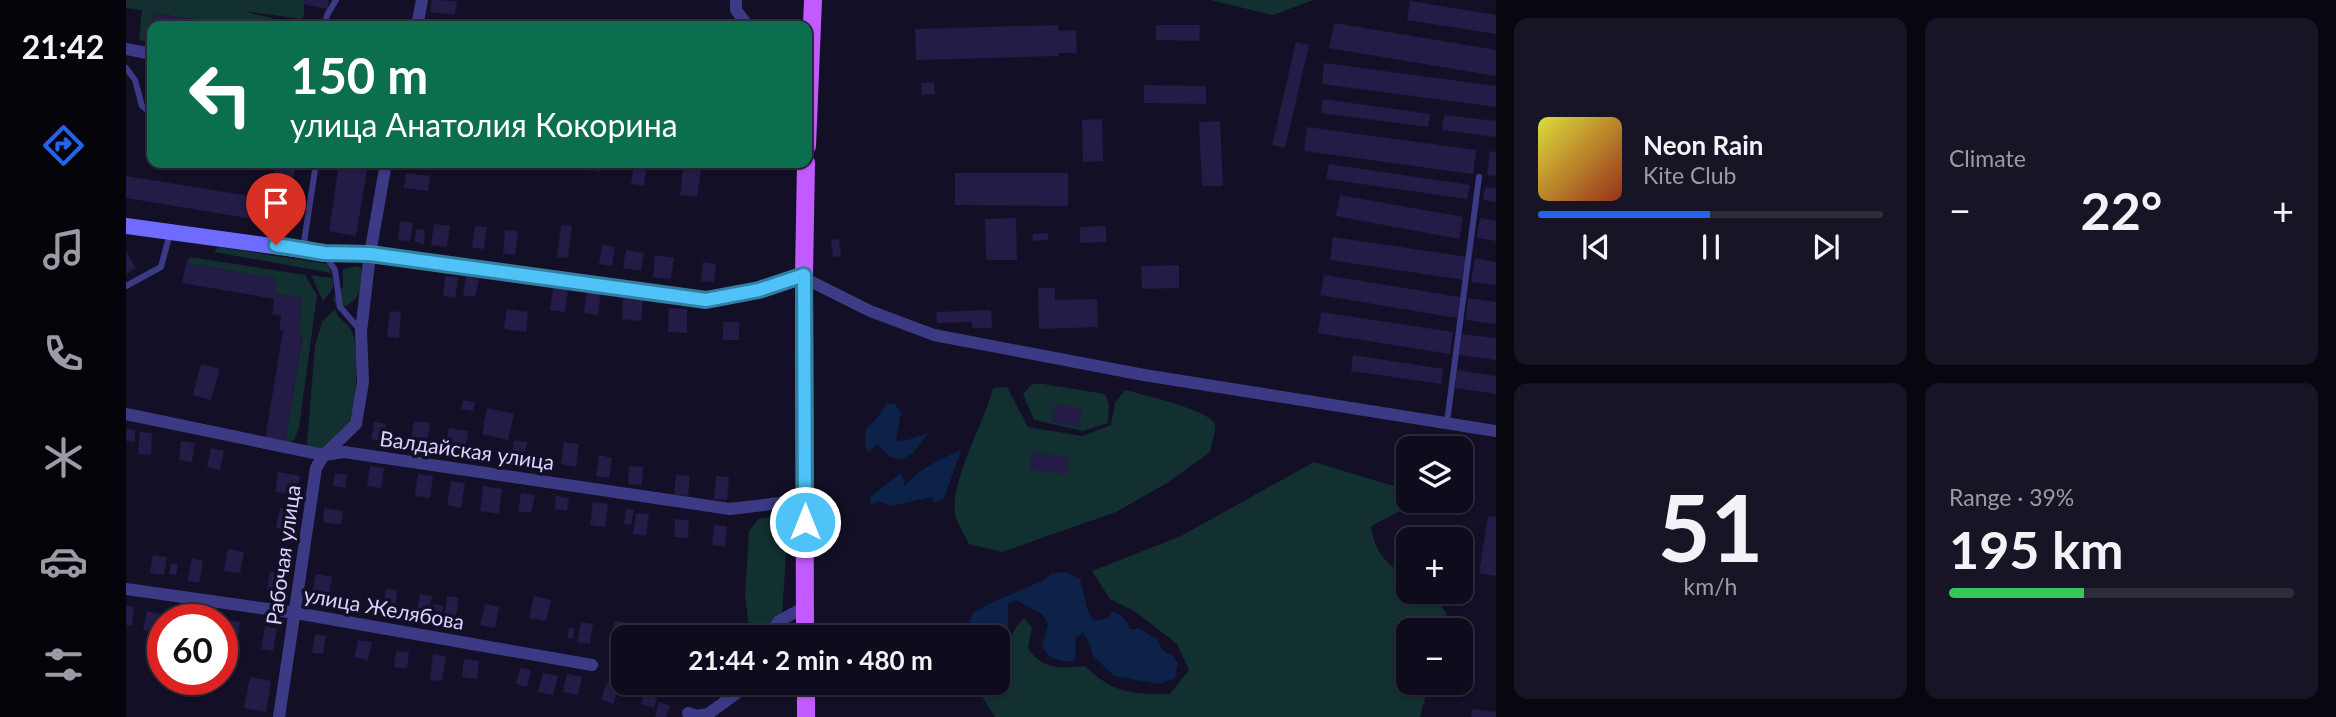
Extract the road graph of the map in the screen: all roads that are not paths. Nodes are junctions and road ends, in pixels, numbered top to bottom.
1 (336, 0) edge
2 (422, 0) edge
3 (736, 0) edge
4 (813, 0) edge
5 (326, 21) edge
6 (418, 21) edge
7 (744, 21) edge
8 (811, 21) edge
9 (126, 49) edge
10 (147, 53) edge
11 (126, 68) edge
12 (147, 110) edge
13 (315, 168) edge
14 (385, 168) edge
15 (806, 168) edge
16 (1479, 177) dead end
17 (126, 226) edge
18 (171, 232) junction
19 (303, 248) junction
20 (324, 253) junction
21 (370, 254) junction
22 (804, 276) junction
23 (126, 286) edge
24 (361, 332) junction
25 (126, 414) edge
26 (1447, 422) junction
27 (1496, 430) edge
28 (324, 455) junction
29 (805, 500) junction
30 (126, 589) edge
31 (805, 607) junction
32 (296, 612) junction
33 (776, 625) edge
34 (806, 625) edge
35 (592, 665) dead end
36 (735, 695) edge
37 (806, 695) edge
38 (688, 713) dead end
39 (279, 717) edge
40 (806, 717) edge

1 - 5 lane
2 - 6 street
3 - 7 street
4 - 8 main road
9 - 10 street
11 - 12 lane
13 - 19 lane
14 - 21 street, Рабочая улица
15 - 22 main road
16 - 26 lane
17 - 18 street
18 - 19 street
18 - 23 lane
19 - 20 street
20 - 21 street
20 - 24 lane
21 - 22 street
21 - 24 street, Рабочая улица
22 - 26 street
22 - 29 main road
24 - 28 street, Рабочая улица
25 - 28 street, Валдайская улица
26 - 27 street
28 - 29 street, Валдайская улица
28 - 32 street, Рабочая улица
29 - 31 main road
30 - 32 street, улица Желябова
31 - 33 street
31 - 34 main road
32 - 35 street, улица Желябова
32 - 39 street, Рабочая улица
36 - 38 street
37 - 40 main road

